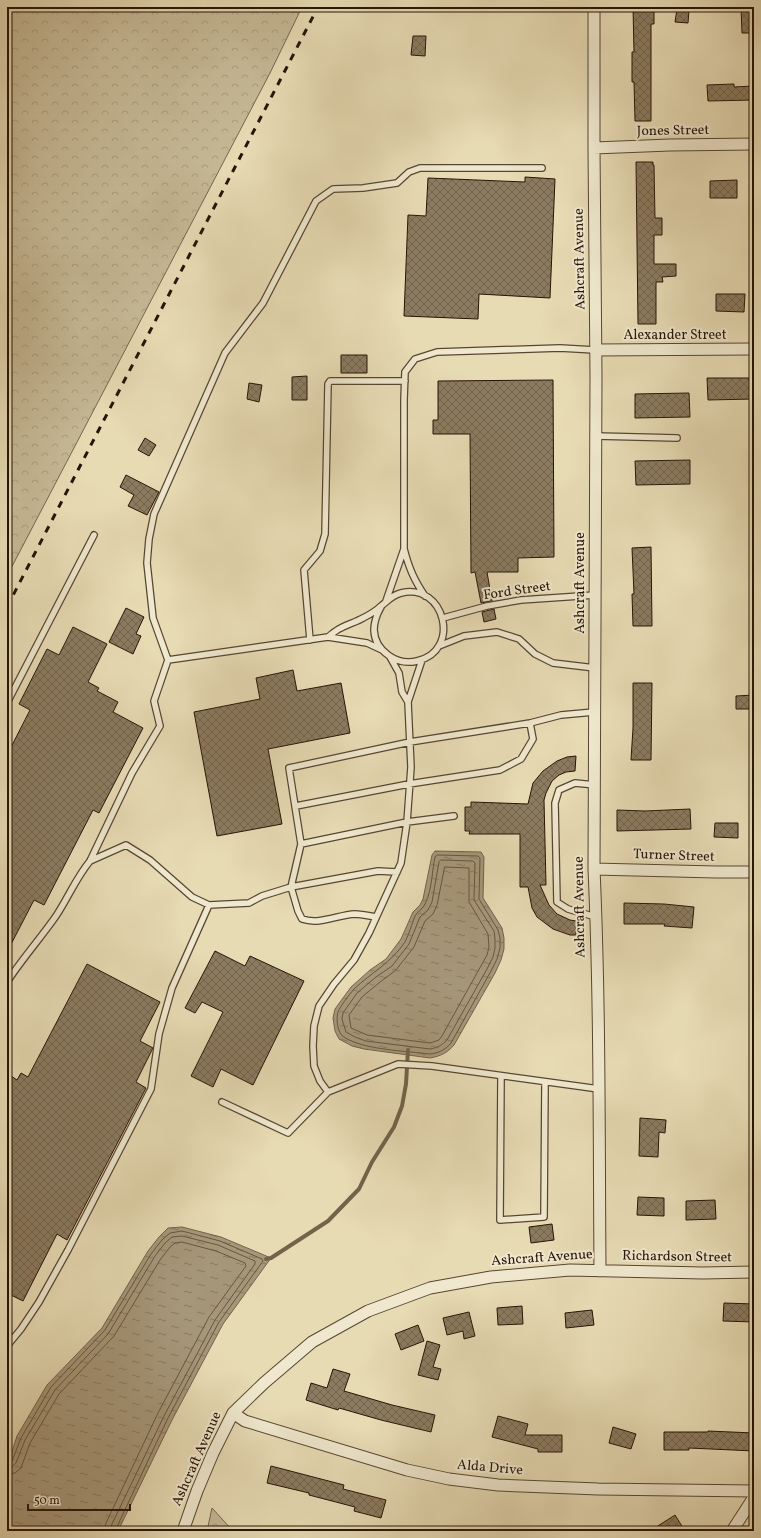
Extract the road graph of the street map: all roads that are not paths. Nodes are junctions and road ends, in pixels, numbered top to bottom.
1 (594, 7) edge
2 (754, 144) edge
3 (594, 148) junction
4 (542, 168) dead end
5 (595, 350) junction
6 (754, 350) edge
7 (404, 381) junction
8 (596, 436) junction
9 (677, 438) dead end
10 (94, 535) dead end
11 (404, 549) junction
12 (595, 595) junction
13 (425, 596) junction
14 (386, 602) junction
15 (381, 606) junction
16 (443, 618) junction
17 (328, 637) junction
18 (310, 640) junction
19 (439, 646) junction
20 (382, 650) junction
21 (390, 657) junction
22 (168, 660) junction
23 (422, 660) junction
24 (595, 668) junction
25 (408, 702) junction
26 (7, 703) edge
27 (594, 712) junction
28 (530, 723) junction
29 (410, 742) junction
30 (409, 784) junction
31 (594, 785) junction
32 (296, 806) junction
33 (454, 816) dead end
34 (407, 822) junction
35 (301, 844) junction
36 (90, 861) junction
37 (594, 869) junction
38 (397, 872) junction
39 (754, 872) edge
40 (291, 887) junction
41 (208, 905) junction
42 (376, 917) junction
43 (596, 917) junction
44 (7, 982) edge
45 (501, 1076) junction
46 (545, 1082) junction
47 (599, 1089) junction
48 (328, 1092) junction
49 (222, 1102) dead end
50 (600, 1271) junction
51 (754, 1272) edge
52 (7, 1346) edge
53 (233, 1413) junction
54 (754, 1491) edge
55 (754, 1497) edge
56 (183, 1531) edge
57 (732, 1531) edge

1 - 3 street, Ashcraft Avenue
2 - 3 street, Jones Street
3 - 5 street, Ashcraft Avenue
4 - 22 lane
5 - 6 street, Alexander Street
5 - 7 lane
5 - 8 street, Ashcraft Avenue
7 - 11 lane
7 - 18 lane
8 - 9 lane
8 - 12 street, Ashcraft Avenue
10 - 26 lane
11 - 13 lane
11 - 14 lane
12 - 16 lane, Ford Street
12 - 24 street, Ashcraft Avenue
13 - 14 lane
13 - 16 lane
14 - 15 lane
15 - 17 lane
15 - 20 lane
16 - 19 lane
17 - 18 lane
17 - 20 lane
18 - 22 lane
19 - 23 lane
19 - 24 lane
20 - 21 lane
21 - 23 lane
21 - 25 lane
22 - 36 lane
23 - 25 lane
24 - 27 street, Ashcraft Avenue
25 - 29 lane
27 - 28 lane
27 - 31 street, Ashcraft Avenue
28 - 29 lane
28 - 30 lane
29 - 30 lane
29 - 32 lane
30 - 32 lane
30 - 34 lane
31 - 37 street, Ashcraft Avenue
31 - 43 lane
32 - 35 lane
33 - 34 lane
34 - 35 lane
34 - 38 lane
35 - 40 lane
36 - 41 lane
36 - 44 lane
37 - 39 street, Turner Street
37 - 43 street, Ashcraft Avenue
38 - 40 lane
38 - 42 lane
40 - 41 lane
40 - 42 lane
41 - 52 lane
42 - 48 lane
43 - 47 street, Ashcraft Avenue
45 - 46 lane
45 - 46 lane
45 - 48 lane
46 - 47 lane
47 - 50 street, Ashcraft Avenue
48 - 49 lane
50 - 51 street, Richardson Street
50 - 53 street, Ashcraft Avenue
53 - 54 street, Alda Drive
53 - 56 street, Ashcraft Avenue
55 - 57 street

